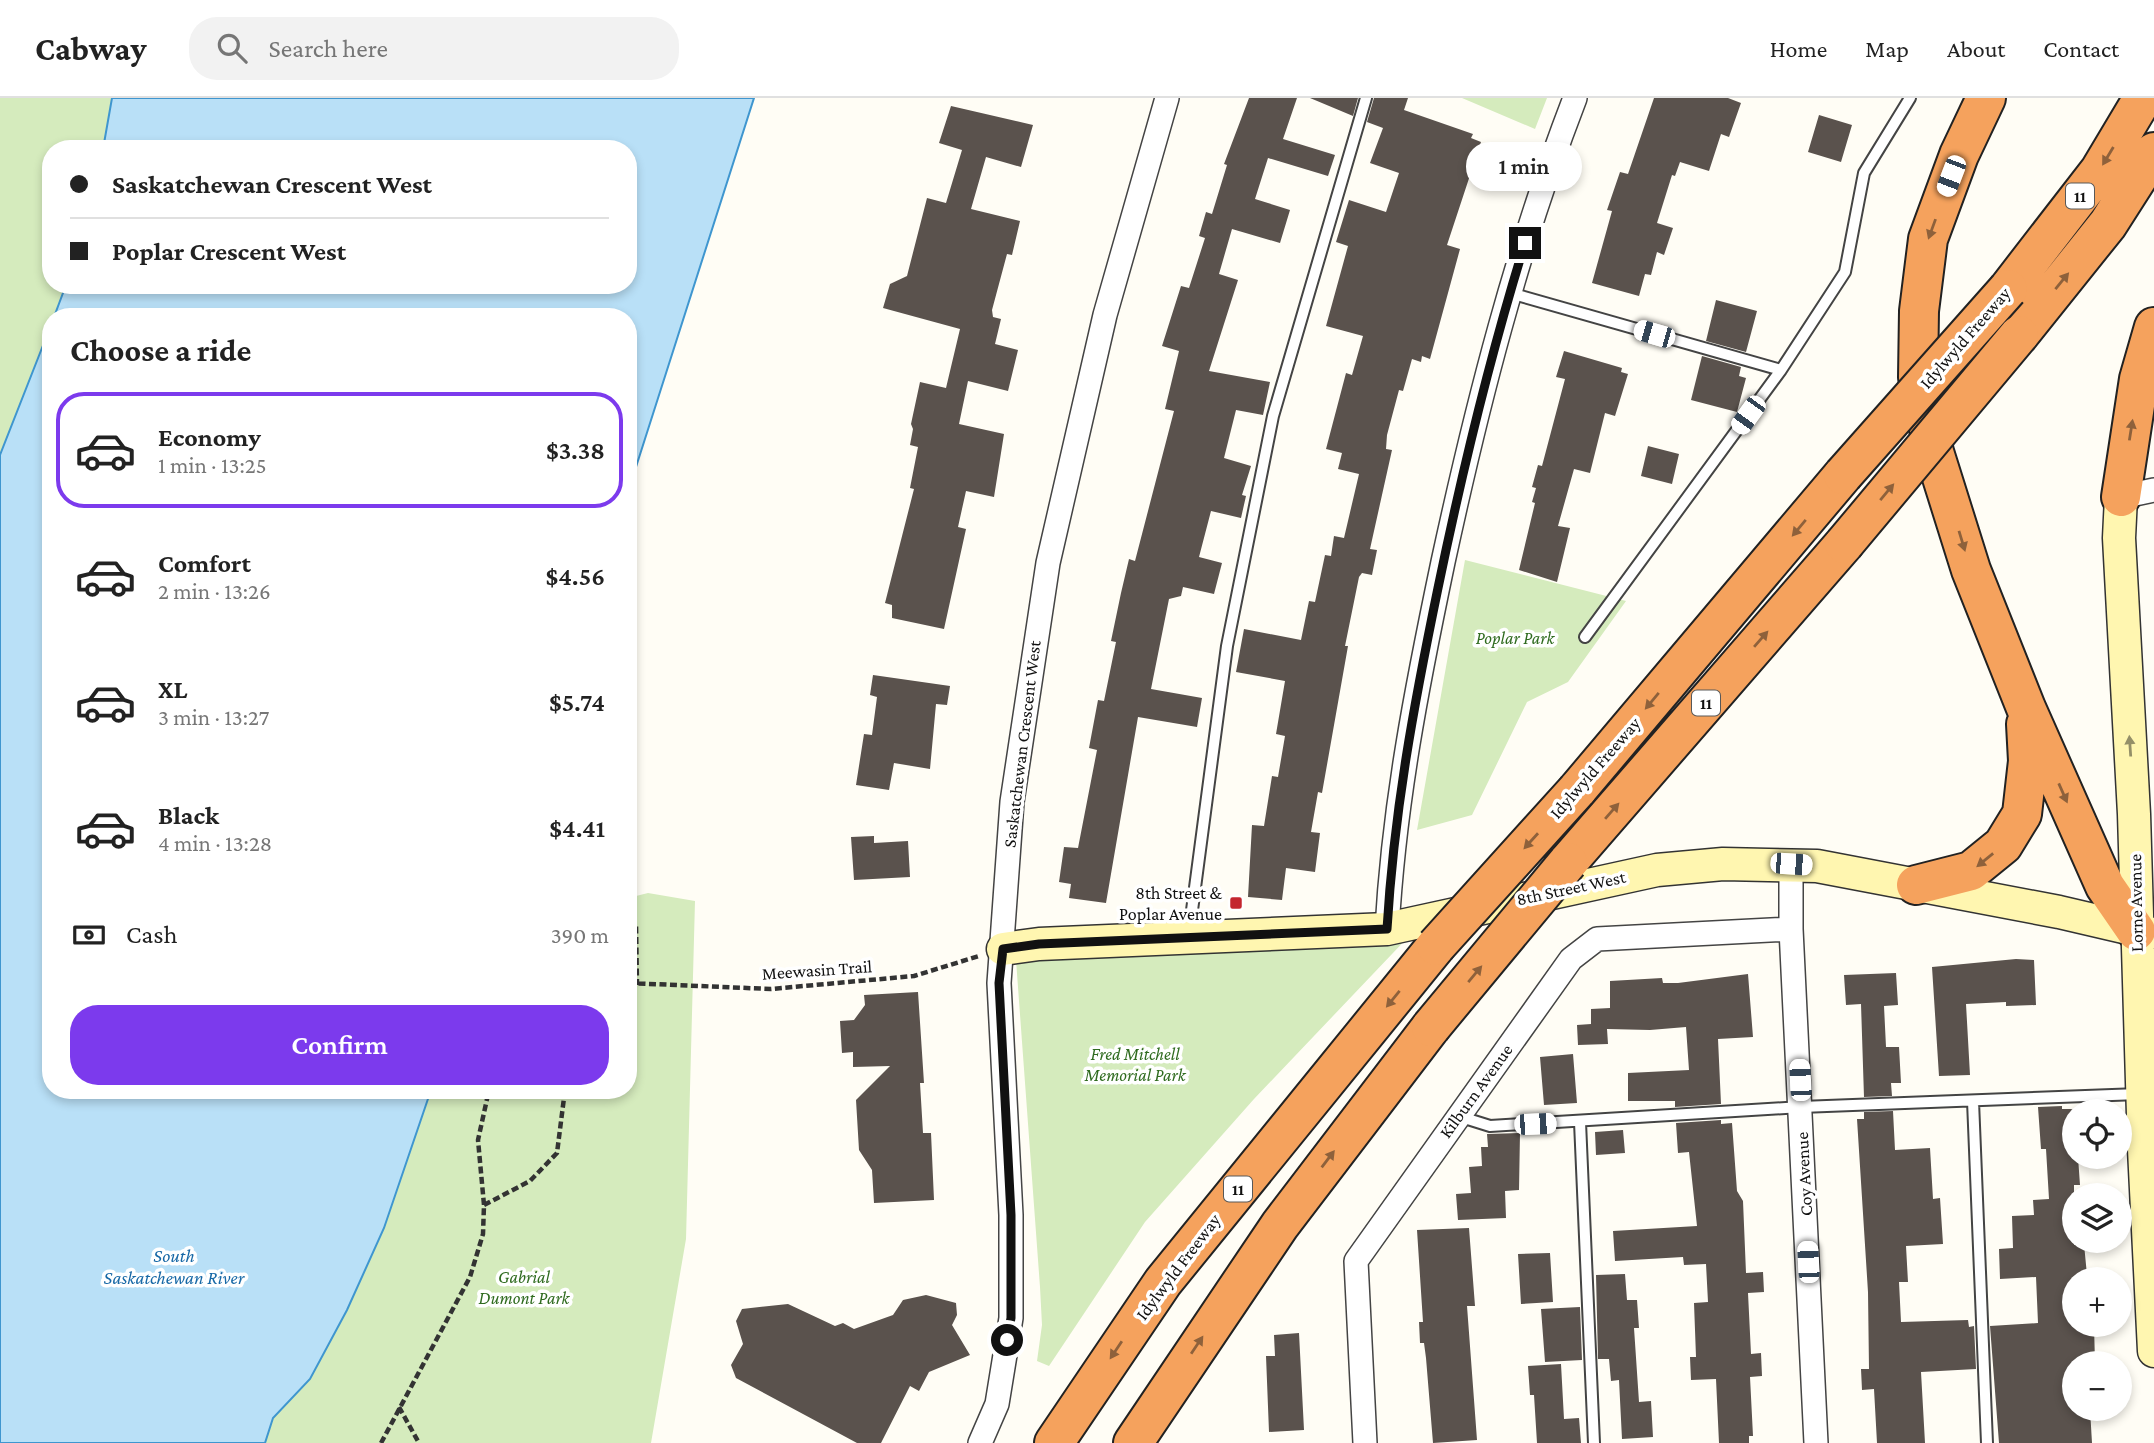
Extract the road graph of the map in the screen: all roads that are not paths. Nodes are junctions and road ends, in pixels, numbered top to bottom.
1 (1167, 98) edge
2 (1366, 98) edge
3 (1575, 98) edge
4 (1910, 98) edge
5 (1986, 98) edge
6 (2143, 98) edge
7 (2154, 152) edge
8 (1510, 293) junction
9 (2154, 327) edge
10 (1781, 370) junction
11 (2138, 494) edge
12 (1585, 637) dead end
13 (2026, 708) junction
14 (2134, 814) junction
15 (2154, 844) edge
16 (1791, 864) junction
17 (1916, 885) junction
18 (1387, 929) junction
19 (1791, 929) junction
20 (2148, 930) edge
21 (1188, 940) junction
22 (1003, 949) junction
23 (2142, 1093) junction
24 (1973, 1101) junction
25 (1801, 1107) junction
26 (1457, 1116) junction
27 (1580, 1122) junction
28 (2149, 1149) edge
29 (2154, 1343) edge
30 (2154, 1351) edge
31 (980, 1443) edge
32 (1054, 1443) edge
33 (1133, 1443) edge
34 (1365, 1443) edge
35 (1594, 1443) edge
36 (1816, 1443) edge
37 (1987, 1443) edge

1 - 22 street, Saskatchewan Crescent West
2 - 21 lane
3 - 8 street
4 - 10 lane
5 -> 13 highway
6 -> 32 highway, Idylwyld Freeway / 11, bridge
33 -> 7 highway, 11, bridge
8 - 10 lane
8 - 18 street
11 -> 9 highway
10 - 12 lane
14 -> 11 street, Lorne Avenue
13 -> 17 highway
13 -> 20 highway
14 - 15 street
14 - 20 street, Lorne Avenue
16 - 17 street, 8th Street West
16 - 18 street, 8th Street West
16 - 19 street, Coy Avenue
17 - 20 street, 8th Street West
18 - 21 street, 8th Street West
19 - 25 street, Coy Avenue
19 - 26 street, Kilburn Avenue
20 - 23 street, Lorne Avenue
21 - 22 street, 8th Street West
22 - 31 street, Saskatchewan Crescent West
23 - 24 lane
23 - 28 street, Lorne Avenue
24 - 25 lane
24 - 37 lane
25 - 27 lane
25 - 36 street, Coy Avenue
26 - 27 lane
26 - 34 street, Kilburn Avenue
27 - 35 lane
28 - 29 street, Lorne Avenue
29 - 30 street, Lorne Avenue

